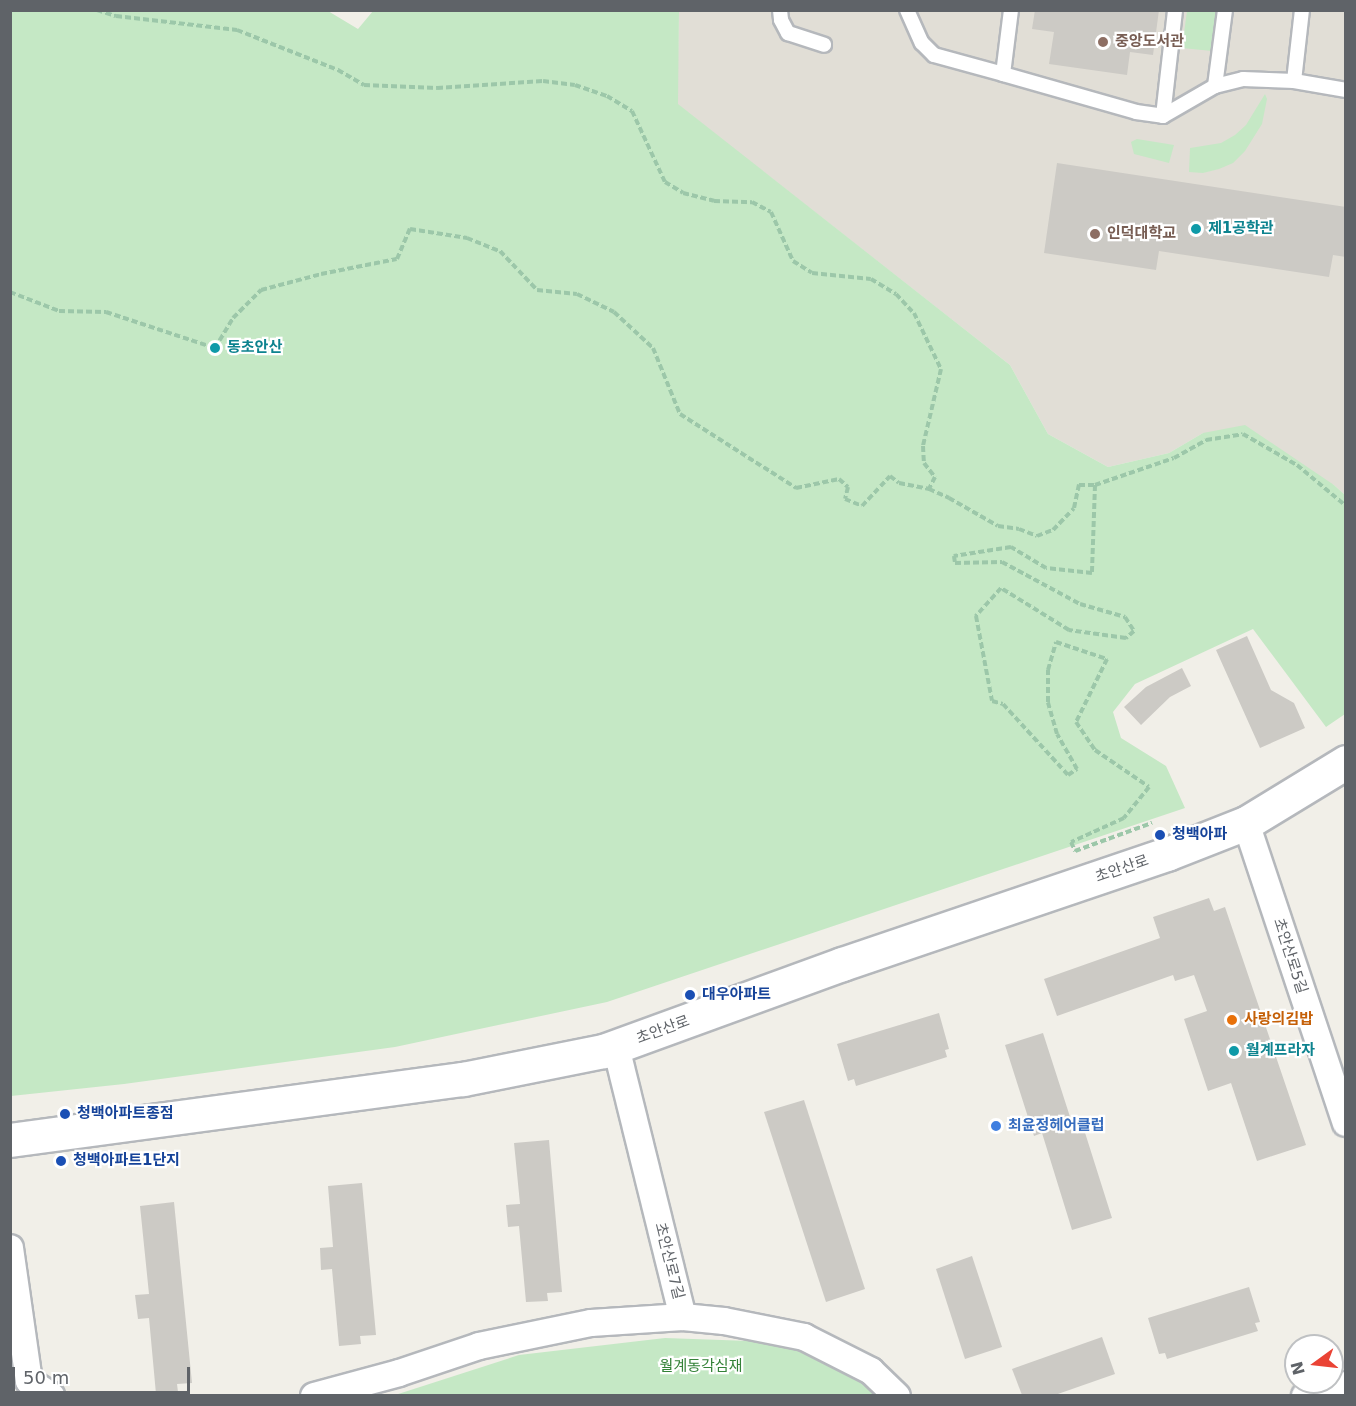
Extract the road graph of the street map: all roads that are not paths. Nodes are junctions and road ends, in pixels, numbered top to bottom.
1 (780, 10) edge
2 (907, 10) edge
3 (1011, 10) edge
4 (1175, 10) edge
5 (1225, 10) edge
6 (1302, 10) edge
7 (824, 45) dead end
8 (1004, 74) junction
9 (1293, 81) junction
10 (1215, 86) junction
11 (1346, 90) edge
12 (1163, 116) junction
13 (1346, 762) edge
14 (1246, 823) junction
15 (616, 1047) junction
16 (1346, 1123) edge
17 (10, 1140) edge
18 (10, 1248) edge
19 (683, 1317) junction
20 (1346, 1385) edge
21 (51, 1395) edge
22 (314, 1395) edge
23 (897, 1395) edge
24 (1305, 1395) edge

1 - 7 lane
2 - 8 lane
3 - 8 lane
4 - 12 lane
5 - 10 lane
6 - 9 lane
8 - 12 lane
9 - 10 lane
9 - 11 lane
10 - 12 lane
13 - 14 street, 초안산로
14 - 15 street, 초안산로
14 - 16 street, 초안산로5길
15 - 17 street, 초안산로
15 - 19 street, 초안산로7길
18 - 21 street
19 - 22 street
19 - 23 street, 초안산로7길
20 - 24 street

